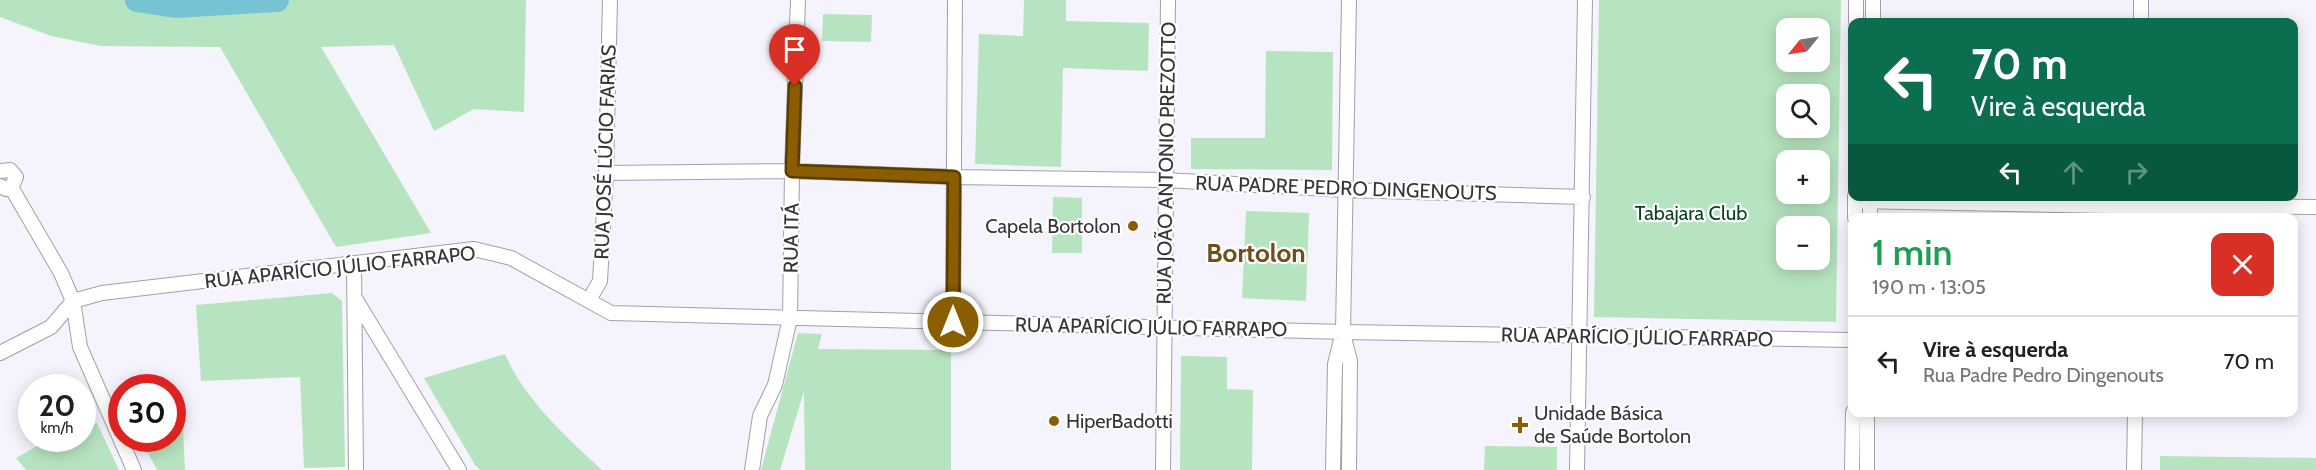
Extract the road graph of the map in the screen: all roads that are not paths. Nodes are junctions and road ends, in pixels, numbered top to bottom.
1 (610, 0) edge
2 (798, 0) edge
3 (955, 0) edge
4 (1168, 0) edge
5 (1349, 0) edge
6 (1585, 0) edge
7 (1856, 0) edge
8 (1874, 0) edge
9 (2141, 0) edge
10 (1856, 18) edge
11 (1873, 18) edge
12 (2141, 18) edge
13 (0, 169) edge
14 (792, 171) junction
15 (606, 173) junction
16 (954, 177) junction
17 (1165, 180) junction
18 (5, 187) edge
19 (1345, 190) junction
20 (1583, 197) junction
21 (1937, 201) edge
22 (2139, 207) edge
23 (2316, 207) edge
24 (354, 264) junction
25 (355, 298) junction
26 (589, 300) junction
27 (73, 301) junction
28 (790, 318) junction
29 (953, 322) junction
30 (1164, 328) junction
31 (1342, 332) junction
32 (1581, 336) junction
33 (1848, 340) edge
34 (0, 353) edge
35 (1334, 413) junction
36 (1350, 414) junction
37 (1854, 417) edge
38 (1866, 417) edge
39 (2135, 417) edge
40 (1860, 443) junction
41 (134, 470) edge
42 (356, 470) edge
43 (459, 470) edge
44 (752, 470) edge
45 (1162, 470) edge
46 (1333, 470) edge
47 (1349, 470) edge
48 (1577, 470) edge
49 (1852, 470) edge
50 (1867, 470) edge
51 (2134, 470) edge

1 - 15 street, RUA JOSÉ LÚCIO FARIAS
2 - 14 street, RUA ITÁ
3 - 16 street
4 - 17 street, RUA JOÃO ANTONIO PREZOTTO
5 - 19 street
6 - 20 street
7 - 10 street
8 - 11 street
9 - 12 street
13 - 18 street
14 - 15 street, RUA PADRE PEDRO DINGENOUTS
14 - 16 street, RUA PADRE PEDRO DINGENOUTS
14 - 28 street, RUA ITÁ
15 - 26 street, RUA JOSÉ LÚCIO FARIAS
16 - 17 street, RUA PADRE PEDRO DINGENOUTS
16 - 29 street
17 - 19 street, RUA PADRE PEDRO DINGENOUTS
17 - 30 street, RUA JOÃO ANTONIO PREZOTTO
18 - 27 street
19 - 20 street, RUA PADRE PEDRO DINGENOUTS
19 - 31 street
20 - 32 street
21 - 22 street
22 - 23 street
24 - 25 street
24 - 26 street, RUA APARÍCIO JÚLIO FARRAPO
24 - 27 street, RUA APARÍCIO JÚLIO FARRAPO
25 - 42 street
25 - 43 street
26 - 28 street, RUA APARÍCIO JÚLIO FARRAPO
27 - 34 street
27 - 41 street
28 - 29 street, RUA APARÍCIO JÚLIO FARRAPO
28 - 44 street, RUA ITÁ
29 - 30 street, RUA APARÍCIO JÚLIO FARRAPO
30 - 31 street, RUA APARÍCIO JÚLIO FARRAPO
30 - 45 street, RUA JOÃO ANTONIO PREZOTTO
31 - 32 street, RUA APARÍCIO JÚLIO FARRAPO
31 - 35 street
31 - 36 street
32 - 33 street, RUA APARÍCIO JÚLIO FARRAPO
32 - 48 street
35 - 36 street
35 - 46 street
36 - 47 street
37 - 40 street
38 - 40 street
39 - 51 street
40 - 49 street
40 - 50 street

